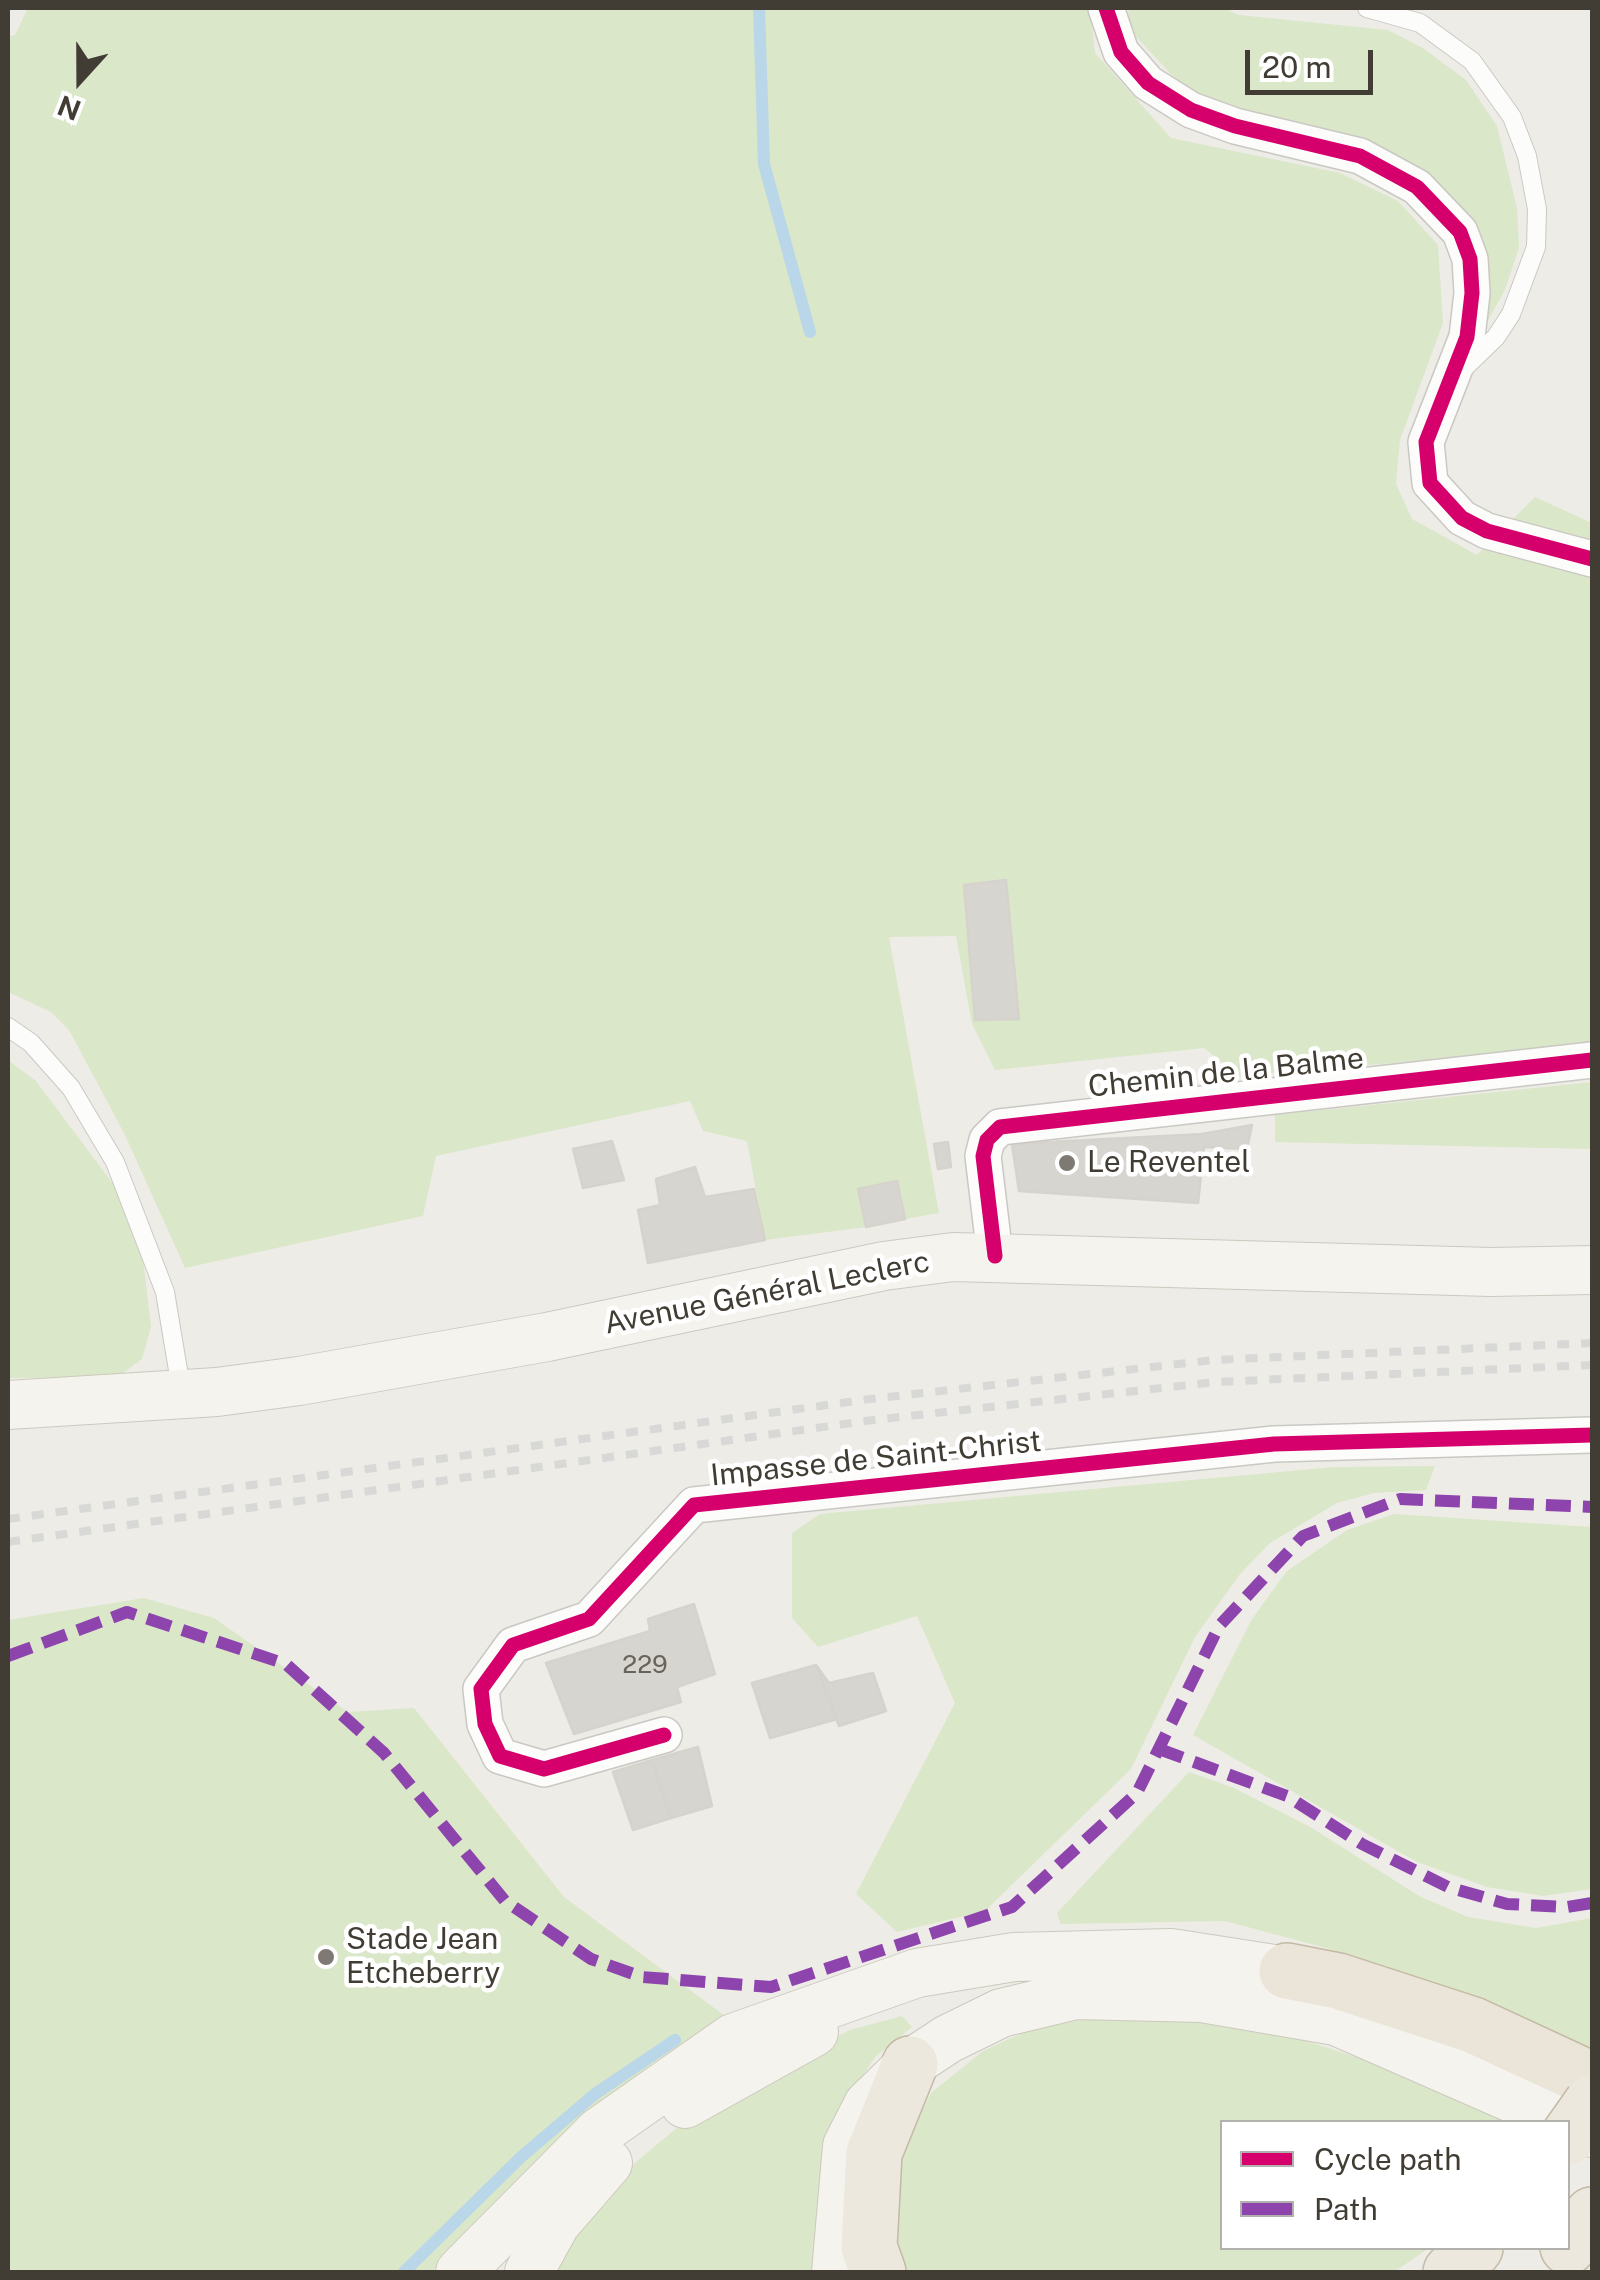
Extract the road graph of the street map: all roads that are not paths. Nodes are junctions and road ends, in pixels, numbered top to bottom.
1 (1106, 8) edge
2 (1367, 8) edge
3 (1451, 379) junction
4 (1592, 559) edge
5 (8, 1027) edge
6 (1592, 1060) edge
7 (994, 1256) junction
8 (1592, 1270) edge
9 (182, 1395) junction
10 (8, 1405) edge
11 (1592, 1435) edge
12 (664, 1735) dead end
13 (1288, 1971) junction
14 (917, 1973) junction
15 (910, 2064) junction
16 (1592, 2080) edge
17 (1592, 2101) edge
18 (1562, 2120) edge
19 (1570, 2133) edge
20 (1473, 2250) edge
21 (1564, 2250) edge
22 (460, 2272) edge
23 (528, 2272) edge
24 (836, 2272) edge
25 (878, 2272) edge
26 (1451, 2272) edge
27 (1546, 2272) edge

1 - 3 street
2 - 3 lane
3 - 4 street
5 - 9 lane
6 - 7 street, Chemin de la Balme
7 - 8 main road, Avenue Général Leclerc
7 - 9 main road, Avenue Général Leclerc
9 - 10 main road, Avenue Général Leclerc
11 - 12 street, Impasse de Saint-Christ
13 - 14 main road
13 - 16 highway
13 - 17 main road
14 - 22 main road
14 - 23 main road
15 - 18 main road
15 - 24 main road
15 - 25 highway
17 - 19 highway, bridge
20 - 26 highway
21 - 27 highway

